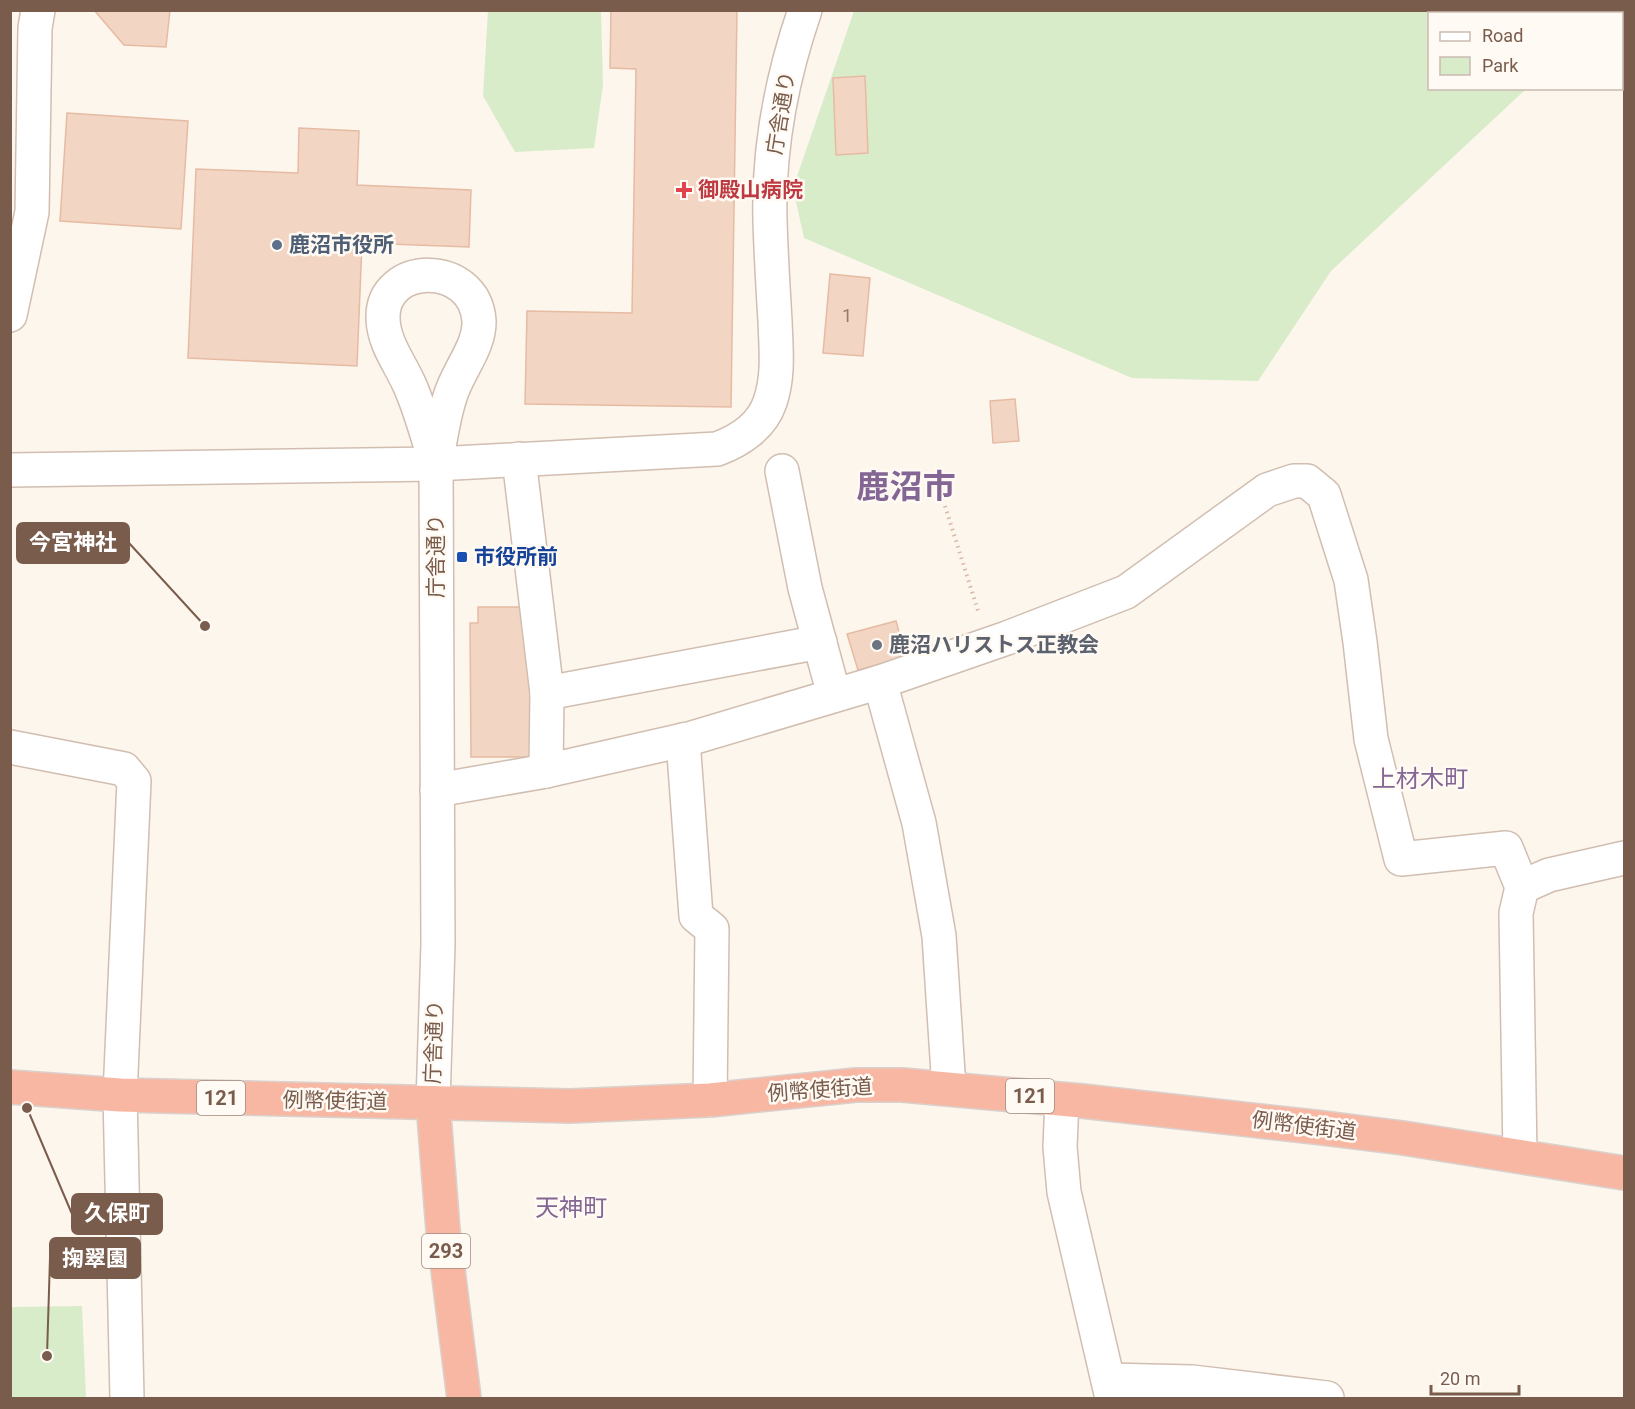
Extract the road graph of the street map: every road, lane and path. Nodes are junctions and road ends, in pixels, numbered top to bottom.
1 (38, 10) edge
2 (805, 10) edge
3 (10, 315) edge
4 (519, 459) junction
5 (436, 464) junction
6 (10, 470) edge
7 (782, 471) dead end
8 (945, 506) dead end
9 (998, 641) junction
10 (820, 642) junction
11 (880, 682) junction
12 (547, 693) junction
13 (834, 695) junction
14 (682, 740) junction
15 (10, 747) edge
16 (546, 771) junction
17 (437, 790) junction
18 (1624, 858) edge
19 (1522, 887) junction
20 (10, 1087) edge
21 (949, 1089) junction
22 (120, 1095) junction
23 (710, 1100) junction
24 (1062, 1100) junction
25 (433, 1103) junction
26 (1520, 1156) junction
27 (1624, 1173) edge
28 (1110, 1389) edge
29 (127, 1398) edge
30 (464, 1398) edge
31 (1327, 1398) edge

1 - 3 street
2 - 4 street, 庁舎通り
4 - 5 street, 庁舎通り
4 - 12 street
5 - 5 street
5 - 6 street
5 - 17 street, 庁舎通り
7 - 10 street
8 - 9 path
9 - 11 street
9 - 19 street
10 - 12 street
10 - 13 street
11 - 13 street
11 - 21 street
12 - 16 street
13 - 14 street
14 - 16 street
14 - 23 street
15 - 22 street
16 - 17 street
17 - 25 street, 庁舎通り
18 - 19 street
19 - 26 street
20 - 22 highway, 例幣使街道 / 121
21 - 23 highway, 例幣使街道 / 121
21 - 24 highway, 例幣使街道 / 121
22 - 25 highway, 例幣使街道 / 121
22 - 29 street
23 - 25 highway, 例幣使街道 / 121
24 - 26 highway, 例幣使街道 / 121
24 - 28 street
25 - 30 highway, 庁舎通り / 293
26 - 27 highway, 例幣使街道 / 121
28 - 31 street

